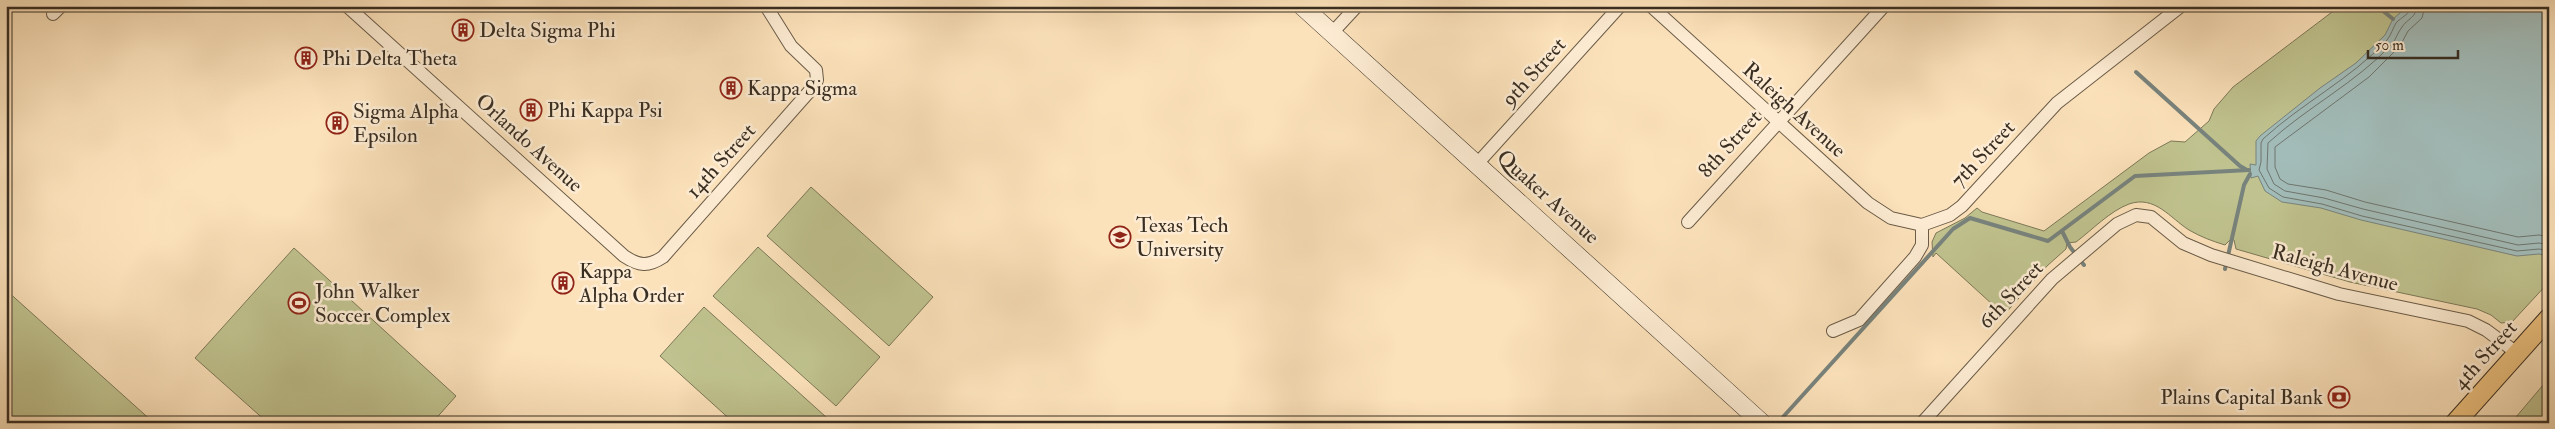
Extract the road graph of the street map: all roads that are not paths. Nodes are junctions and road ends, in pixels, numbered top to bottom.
1 (347, 6) edge
2 (766, 6) edge
3 (1302, 6) edge
4 (1356, 6) edge
5 (1620, 6) edge
6 (1650, 6) edge
7 (1884, 6) edge
8 (2181, 6) edge
9 (1332, 33) junction
10 (1777, 122) junction
11 (1477, 164) junction
12 (2144, 216) joint
13 (1688, 222) dead end
14 (1922, 225) junction
15 (643, 265) joint
16 (2549, 318) edge
17 (1832, 331) dead end
18 (2517, 353) junction
19 (1762, 423) edge
20 (1922, 423) edge
21 (2455, 423) edge

1 - 15 street, Orlando Avenue
2 - 15 street, 14th Street
3 - 9 main road, Quaker Avenue
4 - 9 street
5 - 11 street, 9th Street
6 - 10 street, Raleigh Avenue
7 - 10 street, 8th Street
8 - 14 street, 7th Street
9 - 11 main road, Quaker Avenue
10 - 13 street, 8th Street
10 - 14 street, Raleigh Avenue
11 - 19 main road, Quaker Avenue
12 - 18 street, Raleigh Avenue
12 - 20 street, 6th Street
14 - 17 street
16 - 18 main road, 4th Street
18 - 21 main road, 4th Street

